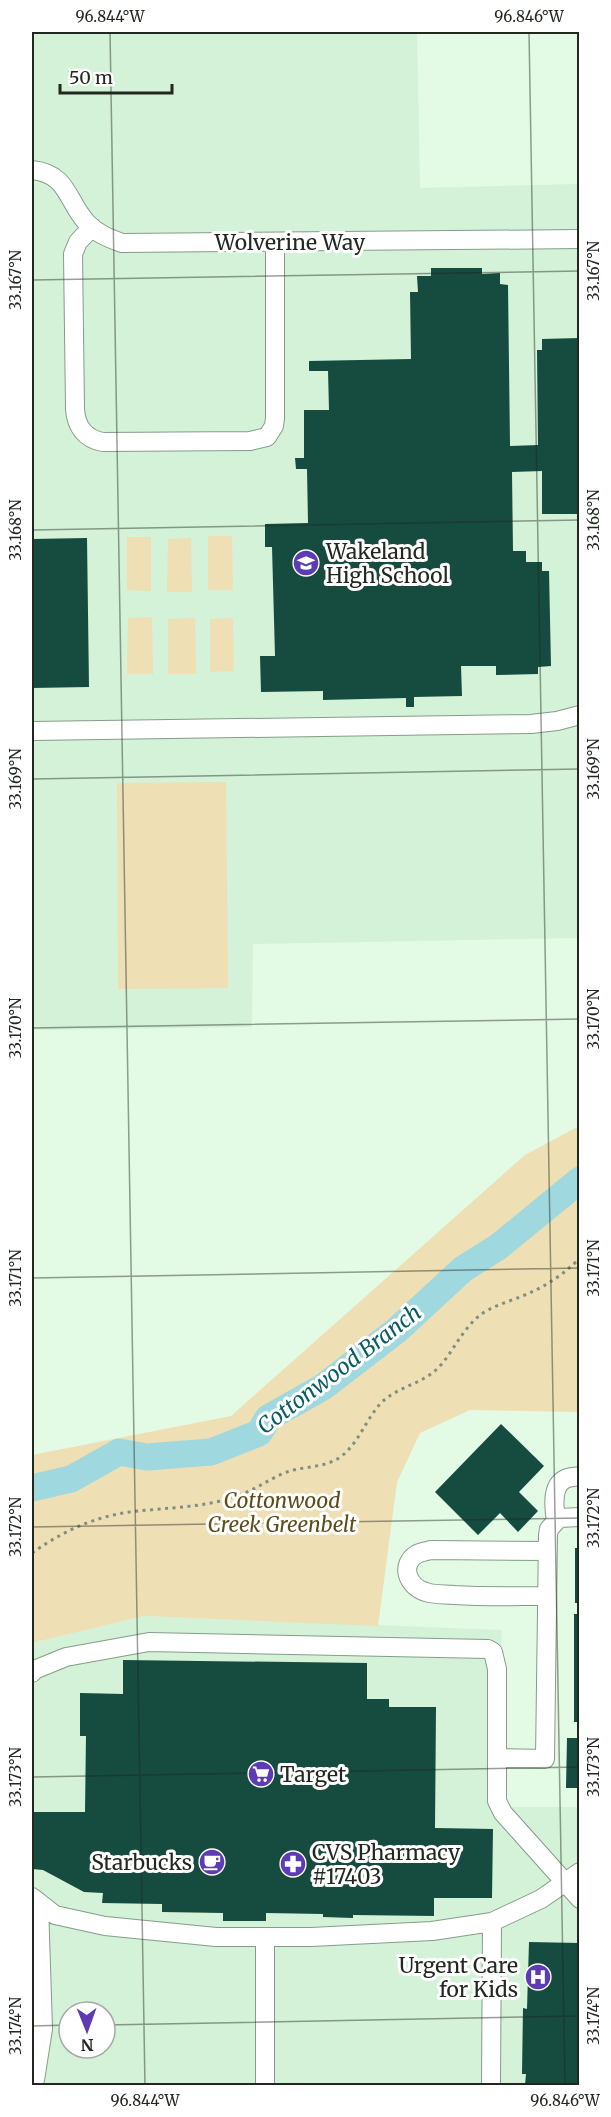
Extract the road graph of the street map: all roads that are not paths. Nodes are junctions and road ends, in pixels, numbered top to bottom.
1 (32, 170) edge
2 (92, 227) junction
3 (579, 239) edge
4 (275, 242) junction
5 (579, 715) edge
6 (32, 731) edge
7 (579, 1476) edge
8 (579, 1517) edge
9 (556, 1521) junction
10 (548, 1551) junction
11 (547, 1596) junction
12 (32, 1673) edge
13 (497, 1758) junction
14 (572, 1877) edge
15 (579, 1899) edge
16 (35, 1901) edge
17 (492, 1922) junction
18 (265, 1937) junction
19 (34, 2082) edge
20 (265, 2085) edge
21 (491, 2085) edge

1 - 2 street, Wolverine Way
2 - 4 street, Wolverine Way
2 - 4 street
3 - 4 street, Wolverine Way
5 - 6 street
7 - 9 street
8 - 9 street
9 - 10 street
10 - 11 street
10 - 11 street
11 - 13 street
12 - 13 street
13 - 14 street
14 - 15 street
14 - 17 street
16 - 18 street
16 - 19 street
17 - 18 street
17 - 21 street
18 - 20 street

